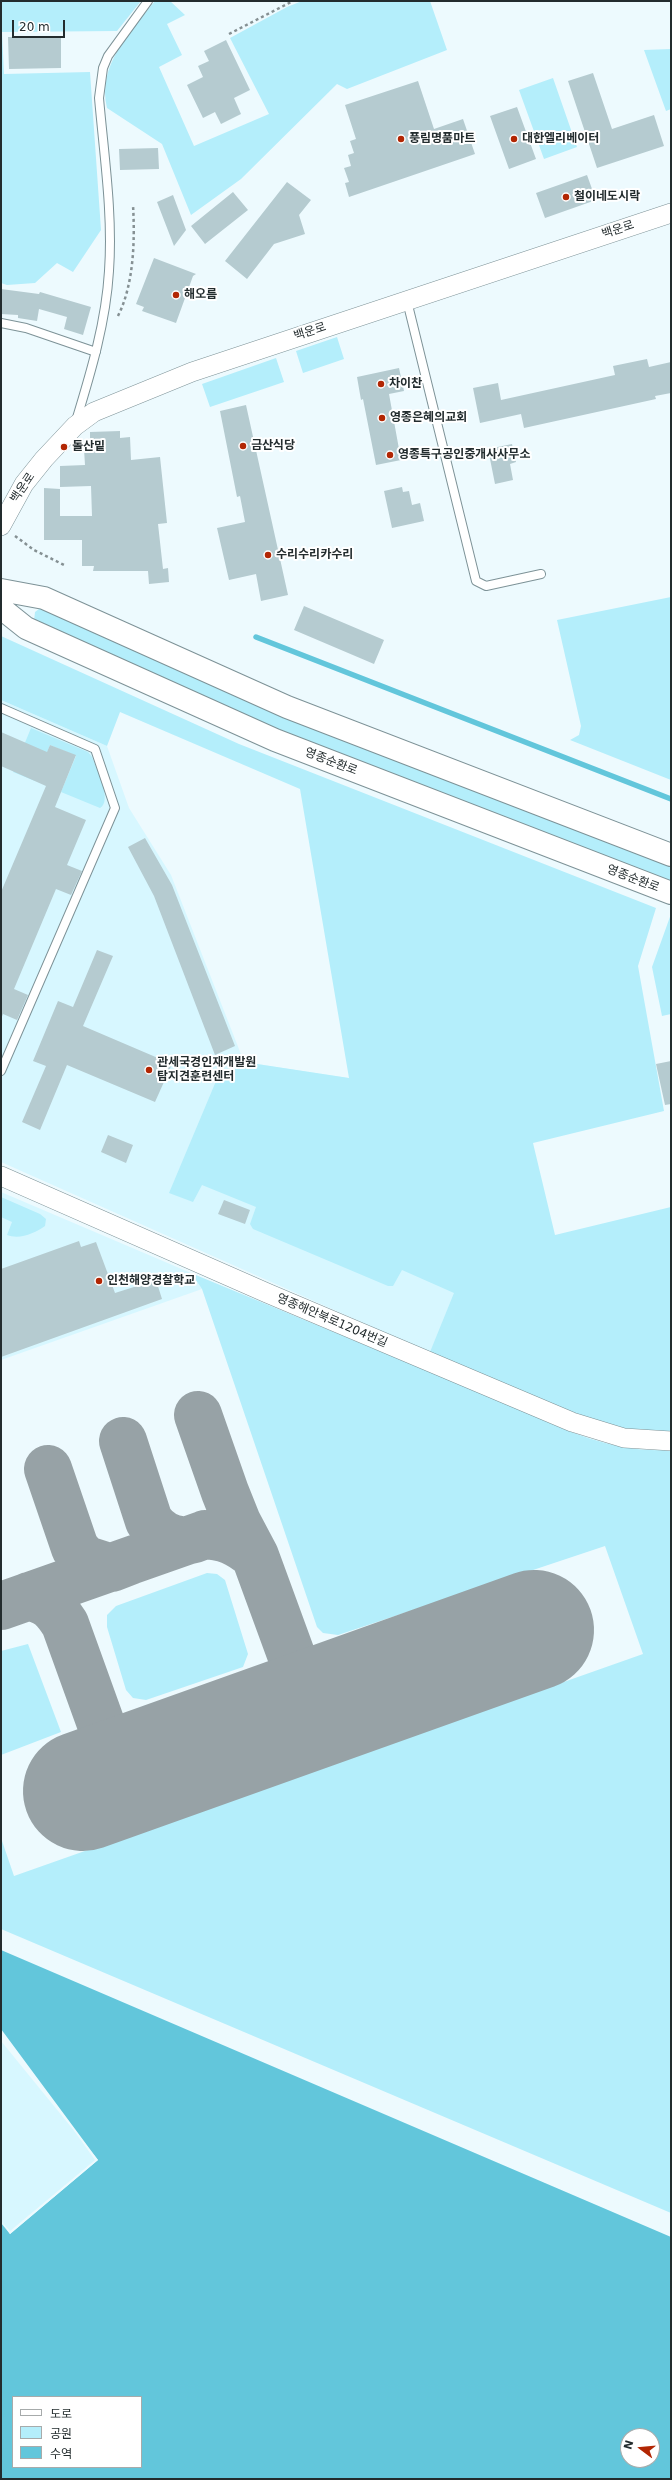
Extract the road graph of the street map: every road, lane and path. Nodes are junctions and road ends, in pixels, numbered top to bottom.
1 (148, 1) edge
2 (293, 1) edge
3 (229, 34) dead end
4 (133, 205) dead end
5 (671, 213) edge
6 (407, 301) junction
7 (116, 319) dead end
8 (1, 323) edge
9 (96, 352) junction
10 (75, 426) junction
11 (1, 525) edge
12 (64, 565) dead end
13 (541, 574) dead end
14 (1, 590) edge
15 (1, 608) edge
16 (1, 708) edge
17 (671, 855) edge
18 (671, 893) edge
19 (1, 1071) edge
20 (1, 1176) edge
21 (671, 1441) edge

1 - 9 lane
2 - 3 path
4 - 7 path
5 - 6 street, 백운로
6 - 10 street, 백운로
6 - 13 lane
8 - 9 lane
9 - 10 lane
10 - 11 street, 백운로
11 - 12 path
14 - 17 main road
15 - 18 main road, 영종순환로
16 - 19 lane
20 - 21 street, 영종해안북로1204번길

